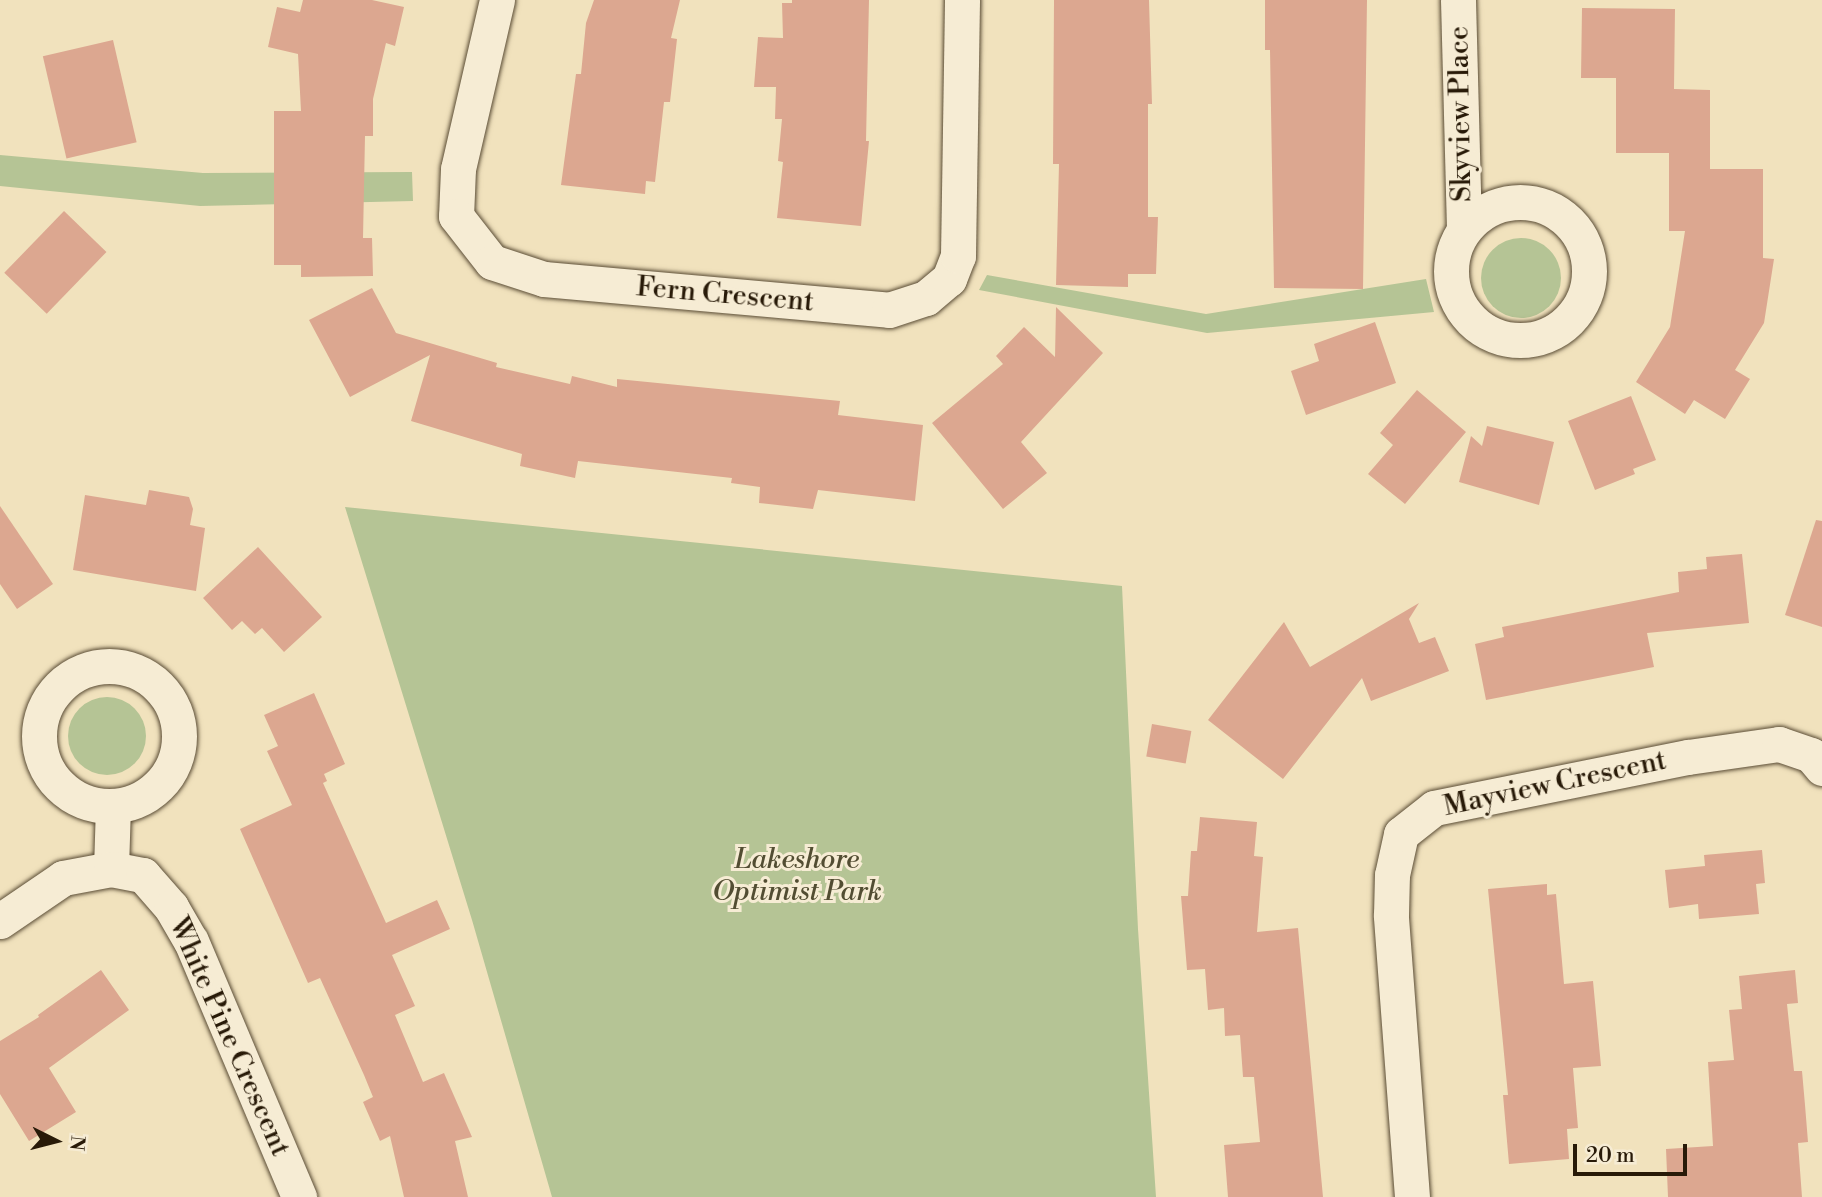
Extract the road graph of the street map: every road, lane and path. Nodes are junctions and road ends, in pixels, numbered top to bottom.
1 (498, 0) edge
2 (962, 0) edge
3 (1458, 0) edge
4 (1464, 229) dead end
5 (1822, 768) edge
6 (113, 806) junction
7 (111, 869) junction
8 (0, 921) edge
9 (299, 1197) edge
10 (1412, 1197) edge

1 - 2 street, Fern Crescent
3 - 4 street, Skyview Place
5 - 10 street, Mayview Crescent
6 - 6 street
6 - 7 street
7 - 8 street, White Pine Crescent
7 - 9 street, White Pine Crescent

